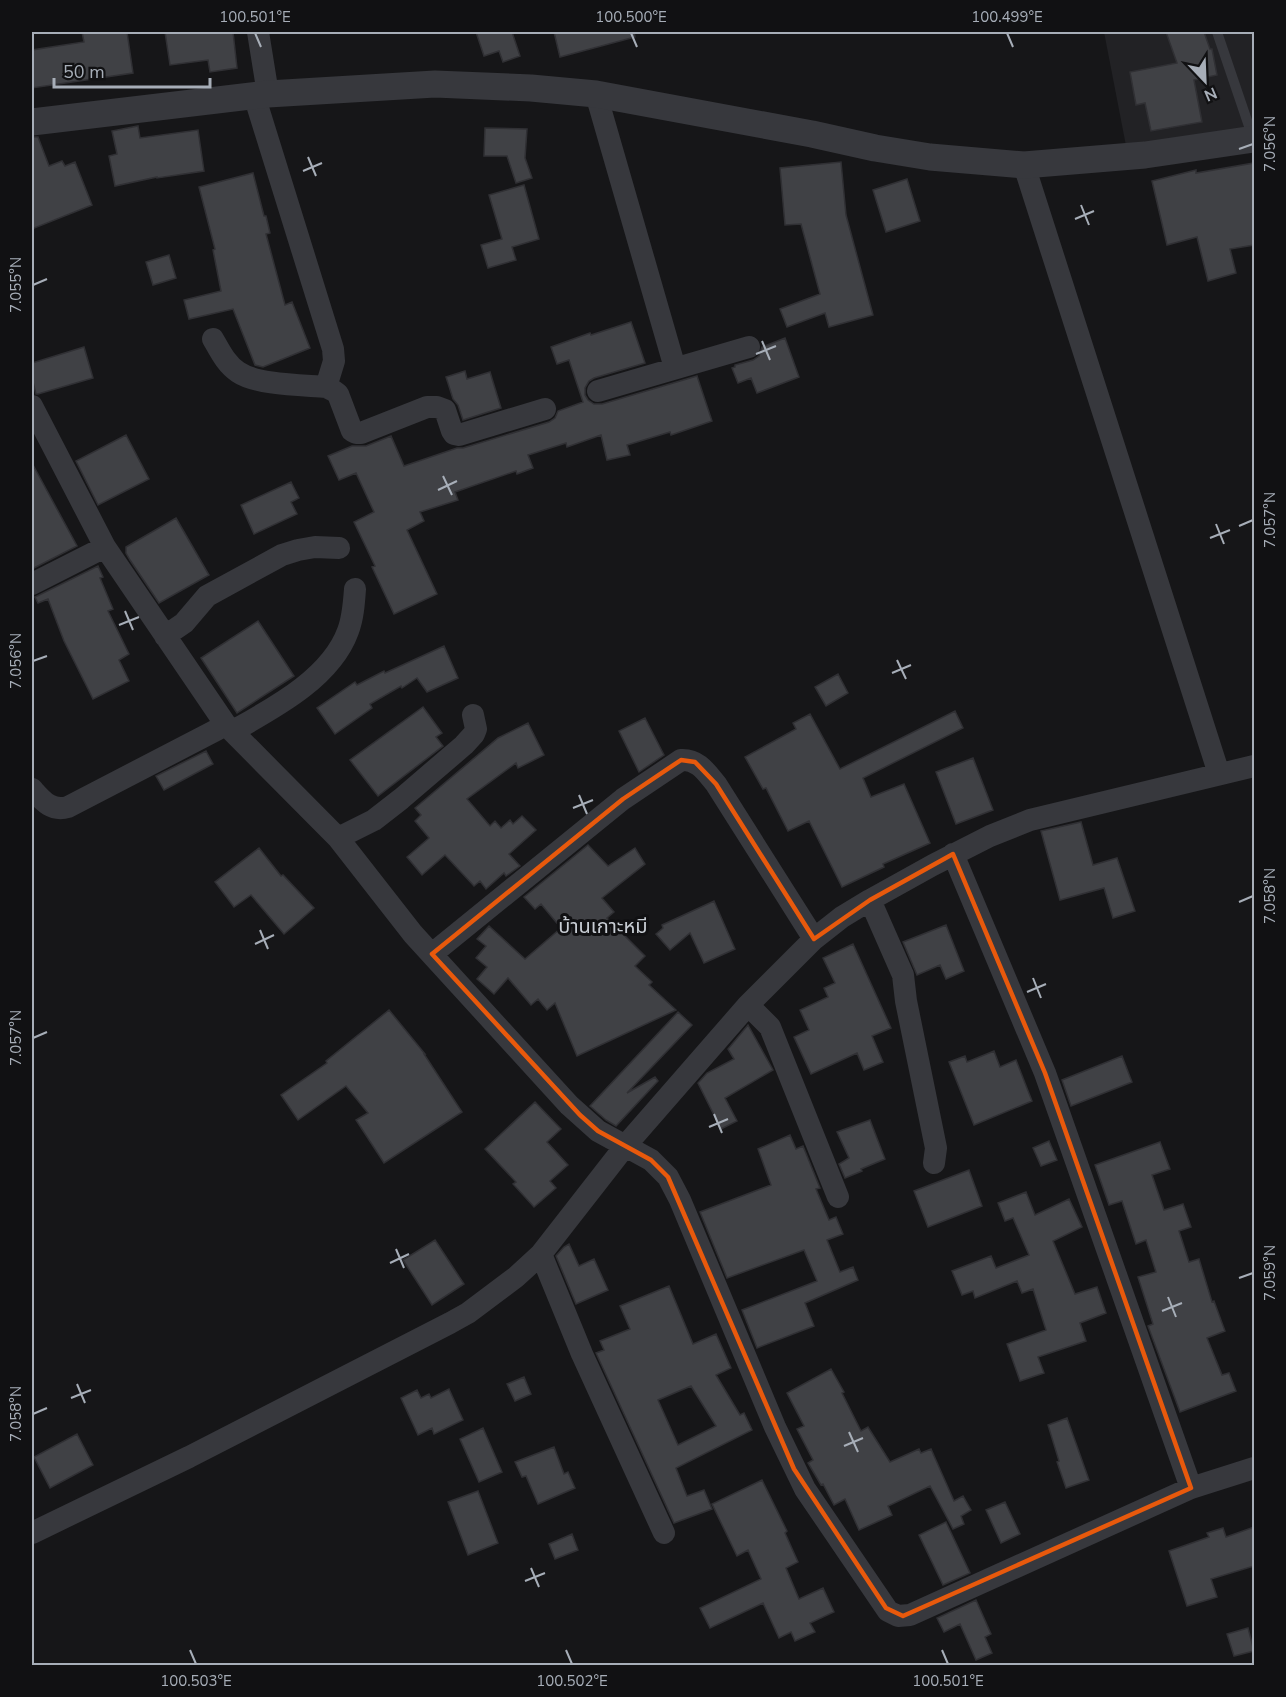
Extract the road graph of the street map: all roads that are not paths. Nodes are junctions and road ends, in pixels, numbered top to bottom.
1 (258, 32) edge
2 (1217, 32) edge
3 (596, 94) junction
4 (261, 95) junction
5 (32, 122) edge
6 (1254, 139) edge
7 (1024, 165) junction
8 (213, 339) dead end
9 (749, 347) dead end
10 (675, 368) junction
11 (326, 387) junction
12 (598, 391) dead end
13 (32, 406) edge
14 (545, 409) dead end
15 (105, 547) junction
16 (339, 548) dead end
17 (32, 584) edge
18 (355, 590) dead end
19 (165, 636) junction
20 (473, 715) dead end
21 (230, 728) junction
22 (1254, 766) edge
23 (1219, 774) junction
24 (32, 789) edge
25 (338, 838) junction
26 (953, 854) junction
27 (870, 900) junction
28 (814, 939) junction
29 (432, 954) junction
30 (748, 1005) junction
31 (626, 1145) junction
32 (934, 1163) dead end
33 (838, 1197) dead end
34 (541, 1254) junction
35 (1254, 1468) edge
36 (1191, 1488) junction
37 (32, 1533) edge
38 (664, 1533) dead end

1 - 4 street
2 - 6 lane
3 - 4 street
3 - 7 street
3 - 10 street
4 - 5 street
4 - 11 street
6 - 7 street
7 - 23 street
8 - 11 street
9 - 10 street
10 - 12 street
11 - 14 street
13 - 15 street
15 - 17 street
15 - 19 street
16 - 19 street
18 - 21 street
19 - 21 street
20 - 25 street
21 - 24 street
21 - 25 street
22 - 23 street
23 - 26 street
25 - 29 street
26 - 27 street
26 - 36 street
27 - 28 street
27 - 32 street
28 - 29 street
28 - 30 street
29 - 31 street
30 - 31 street
30 - 33 street
31 - 34 street
31 - 36 street
34 - 37 street
34 - 38 street
35 - 36 street

